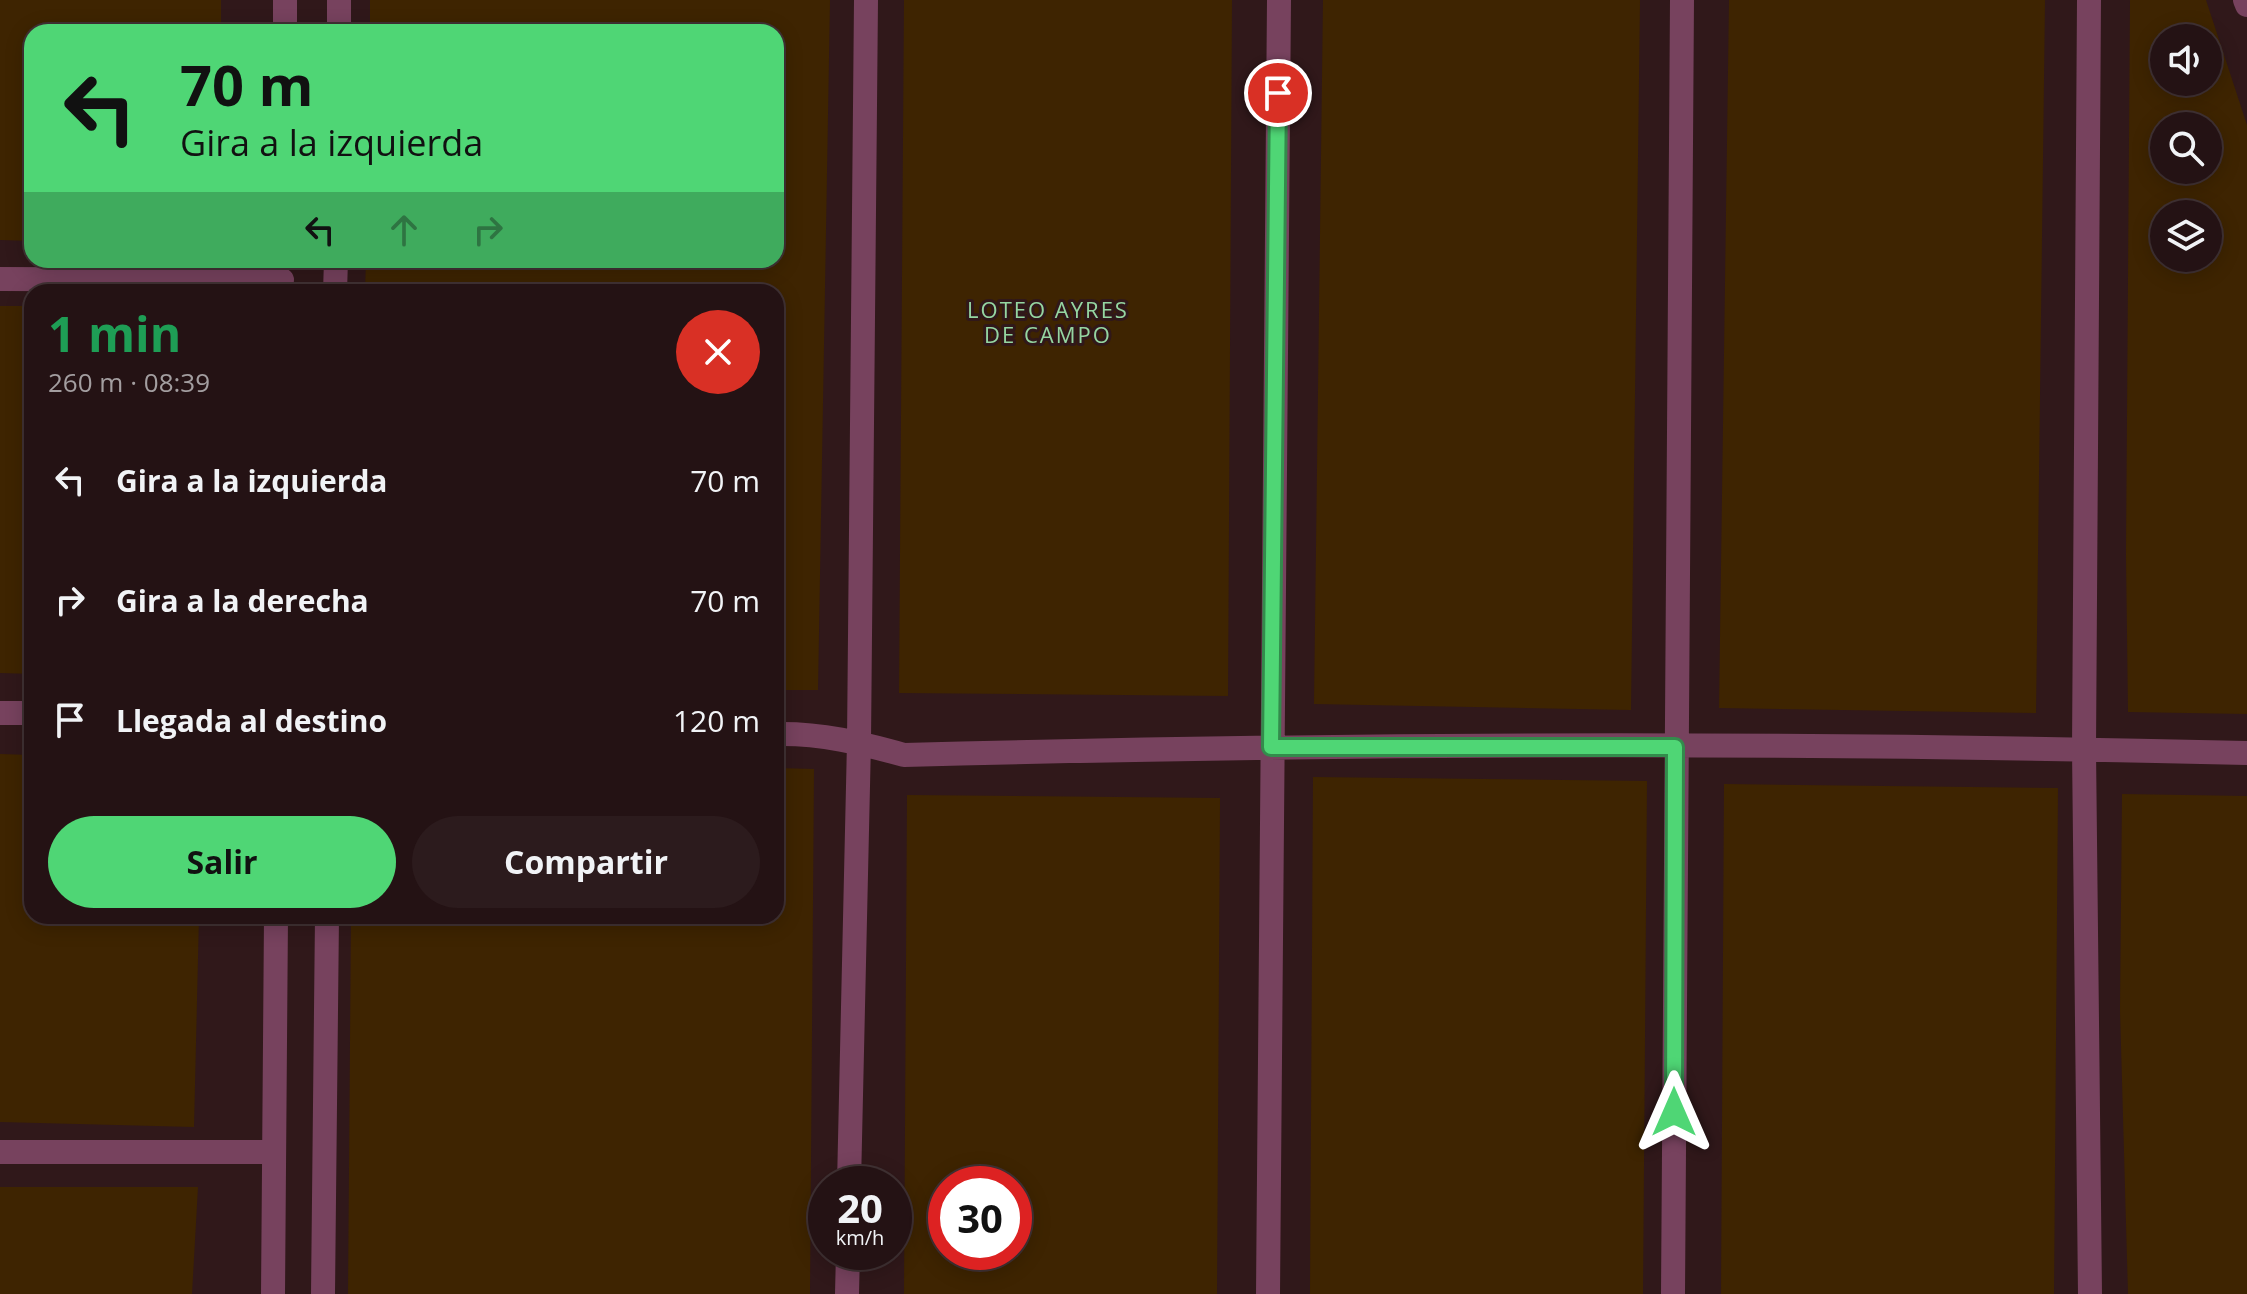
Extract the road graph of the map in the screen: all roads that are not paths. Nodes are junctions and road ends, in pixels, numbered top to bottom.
1 (285, 0) edge
2 (339, 0) edge
3 (866, 0) edge
4 (1279, 0) edge
5 (1682, 0) edge
6 (2089, 0) edge
7 (285, 24) edge
8 (339, 24) edge
9 (282, 277) edge
10 (0, 279) edge
11 (0, 713) edge
12 (24, 713) edge
13 (784, 734) edge
14 (859, 742) junction
15 (1271, 747) junction
16 (1675, 747) junction
17 (2084, 749) junction
18 (2247, 753) edge
19 (276, 924) edge
20 (327, 924) edge
21 (0, 1152) edge
22 (274, 1152) junction
23 (849, 1166) edge
24 (848, 1270) edge
25 (273, 1294) edge
26 (323, 1294) edge
27 (847, 1294) edge
28 (1268, 1294) edge
29 (1673, 1294) edge
30 (2090, 1294) edge

1 - 7 street
2 - 8 street
3 - 14 street
4 - 15 street
5 - 16 street
6 - 17 street
9 - 10 street
11 - 12 street
13 - 14 street
14 - 15 street
14 - 23 street
15 - 16 street
15 - 28 street
16 - 17 street
16 - 29 street
17 - 18 street
17 - 30 street
19 - 22 street
20 - 26 street
21 - 22 street
22 - 25 street
24 - 27 street

